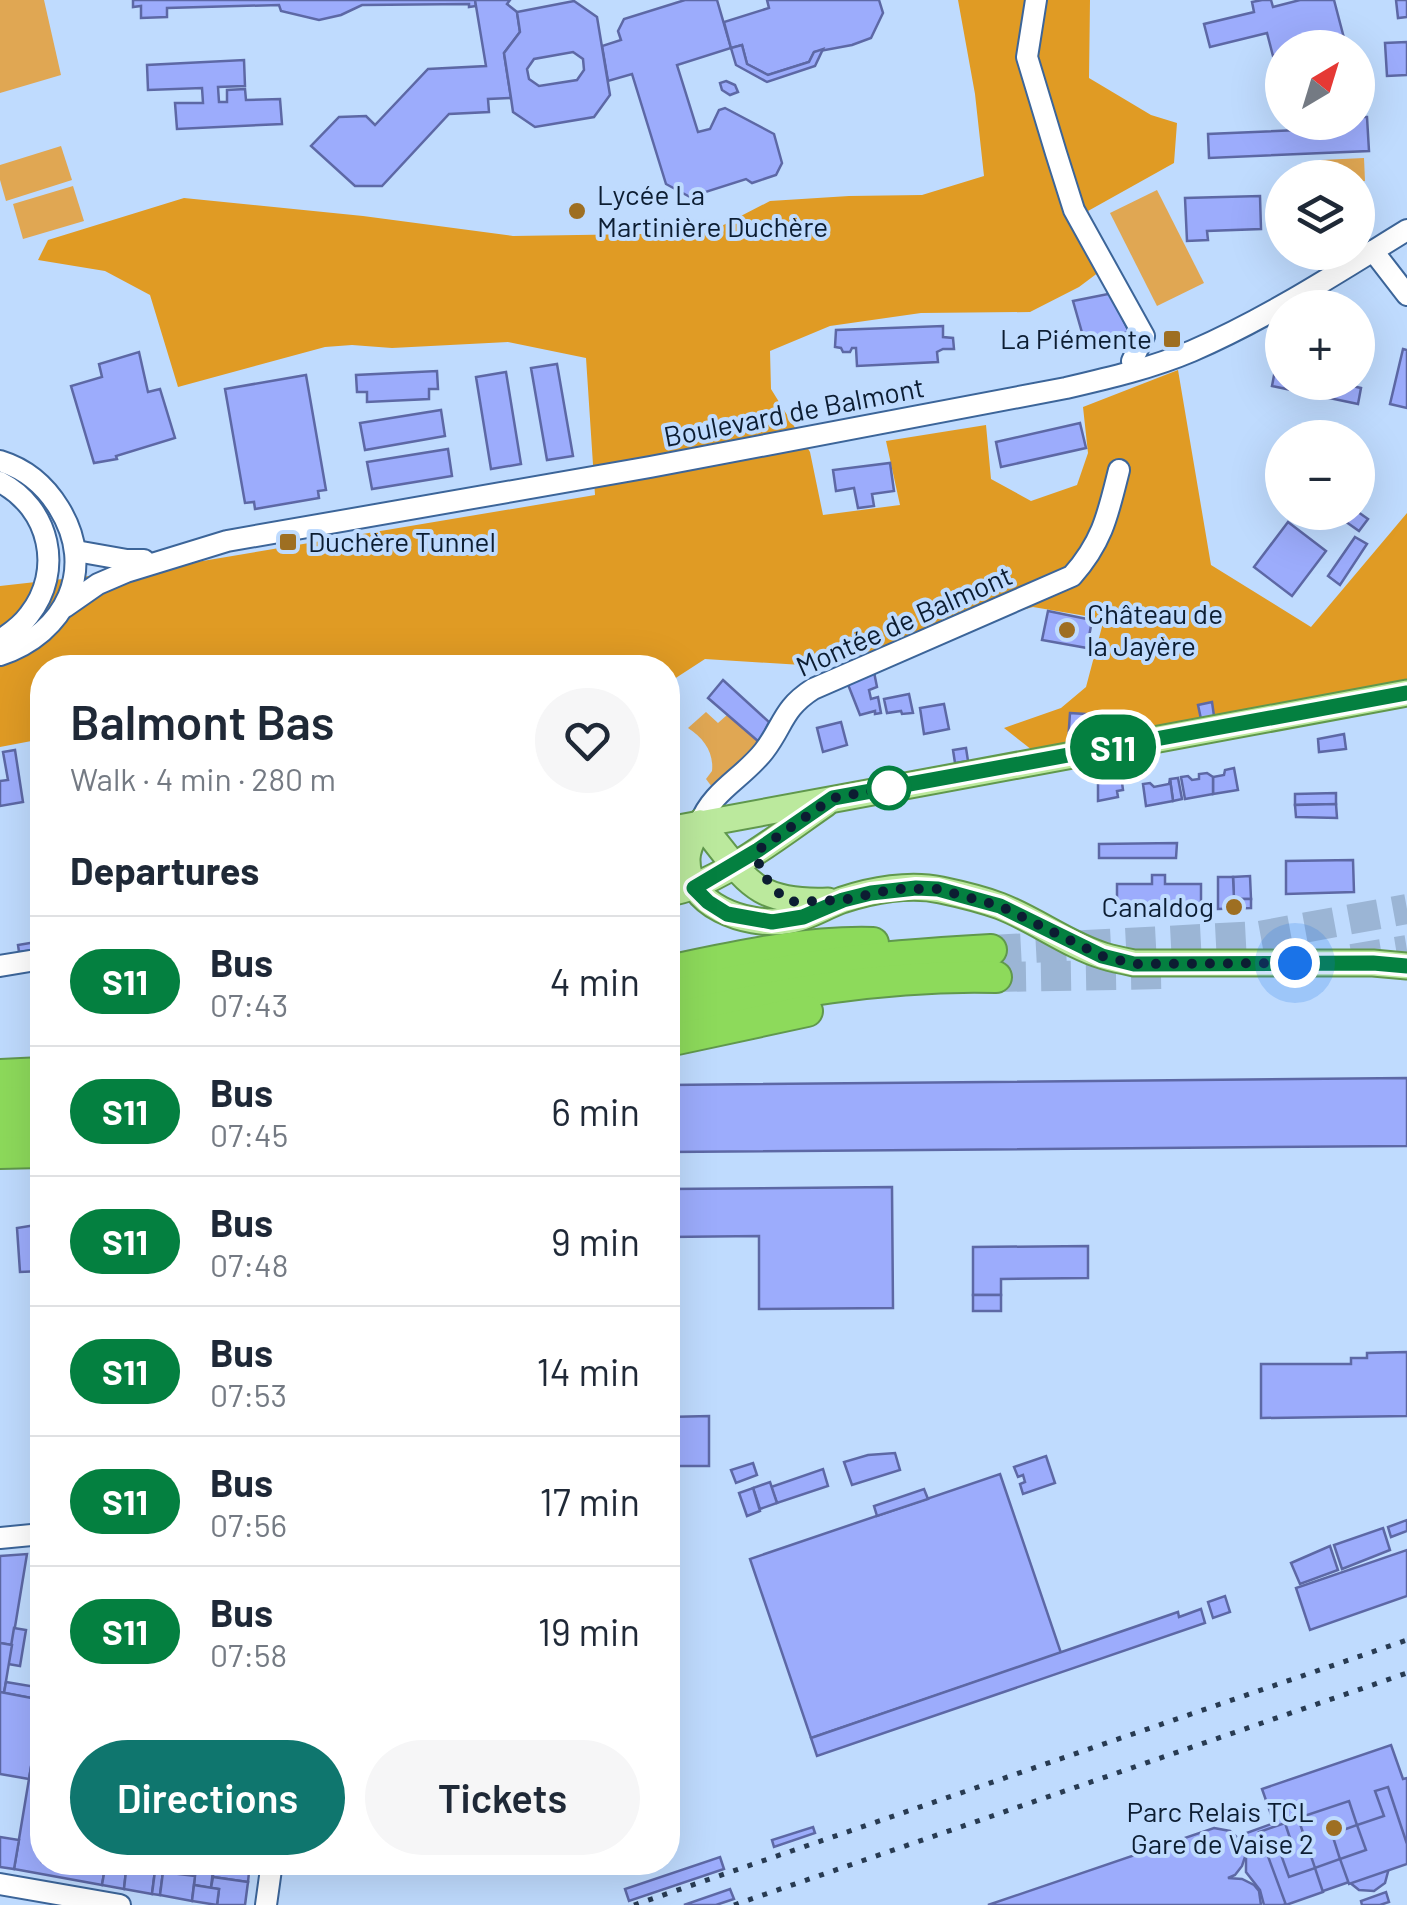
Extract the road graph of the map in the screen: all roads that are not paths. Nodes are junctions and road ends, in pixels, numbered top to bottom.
1 (1036, 0) edge
2 (1407, 230) edge
3 (1375, 250) edge
4 (1375, 254) edge
5 (1342, 270) edge
6 (1407, 295) edge
7 (1132, 361) dead end
8 (0, 461) edge
9 (1120, 470) dead end
10 (0, 482) edge
11 (76, 551) junction
12 (161, 560) junction
13 (45, 584) junction
14 (66, 607) junction
15 (0, 640) edge
16 (0, 655) edge
17 (1407, 693) edge
18 (833, 798) junction
19 (700, 824) junction
20 (680, 828) edge
21 (758, 850) junction
22 (734, 864) junction
23 (694, 888) junction
24 (680, 891) edge
25 (784, 899) junction
26 (843, 900) junction
27 (30, 960) edge
28 (0, 966) edge
29 (1407, 966) edge
30 (984, 967) junction
31 (680, 969) edge
32 (680, 993) edge
33 (680, 1017) edge
34 (680, 1038) edge
35 (0, 1074) edge
36 (30, 1074) edge
37 (30, 1102) edge
38 (0, 1103) edge
39 (0, 1126) edge
40 (30, 1126) edge
41 (30, 1152) edge
42 (0, 1153) edge
43 (30, 1535) edge
44 (0, 1538) edge
45 (270, 1875) edge
46 (0, 1884) edge
47 (120, 1905) edge
48 (266, 1905) edge

1 - 7 street
2 - 3 street, Boulevard de Balmont
4 - 6 street
5 - 12 street, Boulevard de Balmont
8 - 11 street
9 - 19 street, Montée de Balmont
10 - 13 street
11 - 12 street, Boulevard de Balmont
11 - 13 street
11 - 14 street
12 - 14 street, Boulevard de Balmont
13 - 14 street
13 - 15 street
14 - 16 street, Boulevard de Balmont
17 - 18 main road
18 - 19 main road
18 - 21 main road
19 - 20 main road
19 - 22 main road
19 - 23 main road
21 - 22 main road
21 - 25 main road
22 - 23 main road
22 - 25 main road
23 - 24 main road
23 - 26 main road
25 - 26 main road
26 - 29 main road
27 - 28 street
30 - 31 highway
30 - 32 highway
30 - 33 highway
30 - 34 highway
35 - 36 highway
37 - 38 highway
39 - 40 highway
41 - 42 highway
43 - 44 street
45 - 48 street
46 - 47 street

